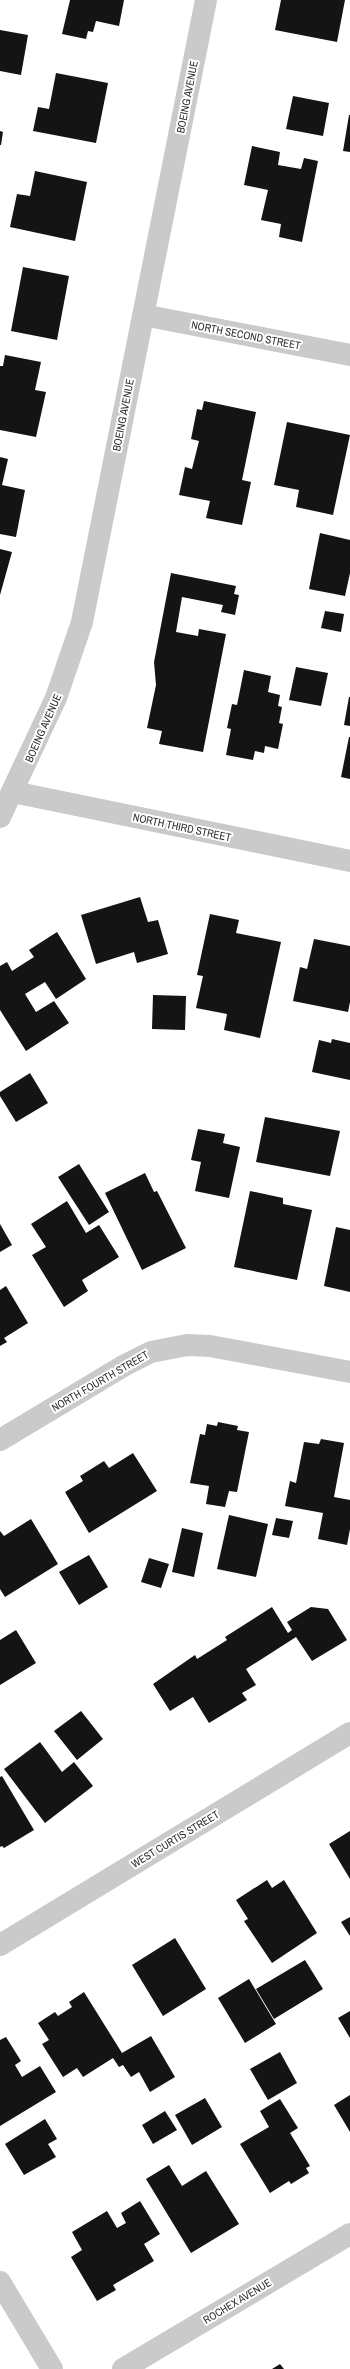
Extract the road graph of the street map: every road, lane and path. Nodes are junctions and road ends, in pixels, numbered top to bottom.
1 (206, 0) edge
2 (143, 315) junction
3 (350, 355) edge
4 (13, 792) junction
5 (0, 817) edge
6 (350, 861) edge
7 (350, 1372) edge
8 (0, 1440) edge
9 (350, 1733) edge
10 (0, 1945) edge
11 (350, 2234) edge
12 (0, 2282) edge
13 (52, 2369) edge
14 (124, 2369) edge

1 - 2 street, BOEING AVENUE
2 - 3 street, NORTH SECOND STREET
2 - 4 street, BOEING AVENUE
4 - 5 street, BOEING AVENUE
4 - 6 street, NORTH THIRD STREET
7 - 8 street, NORTH FOURTH STREET
9 - 10 street, WEST CURTIS STREET
11 - 14 street, ROCHEX AVENUE
12 - 13 street

